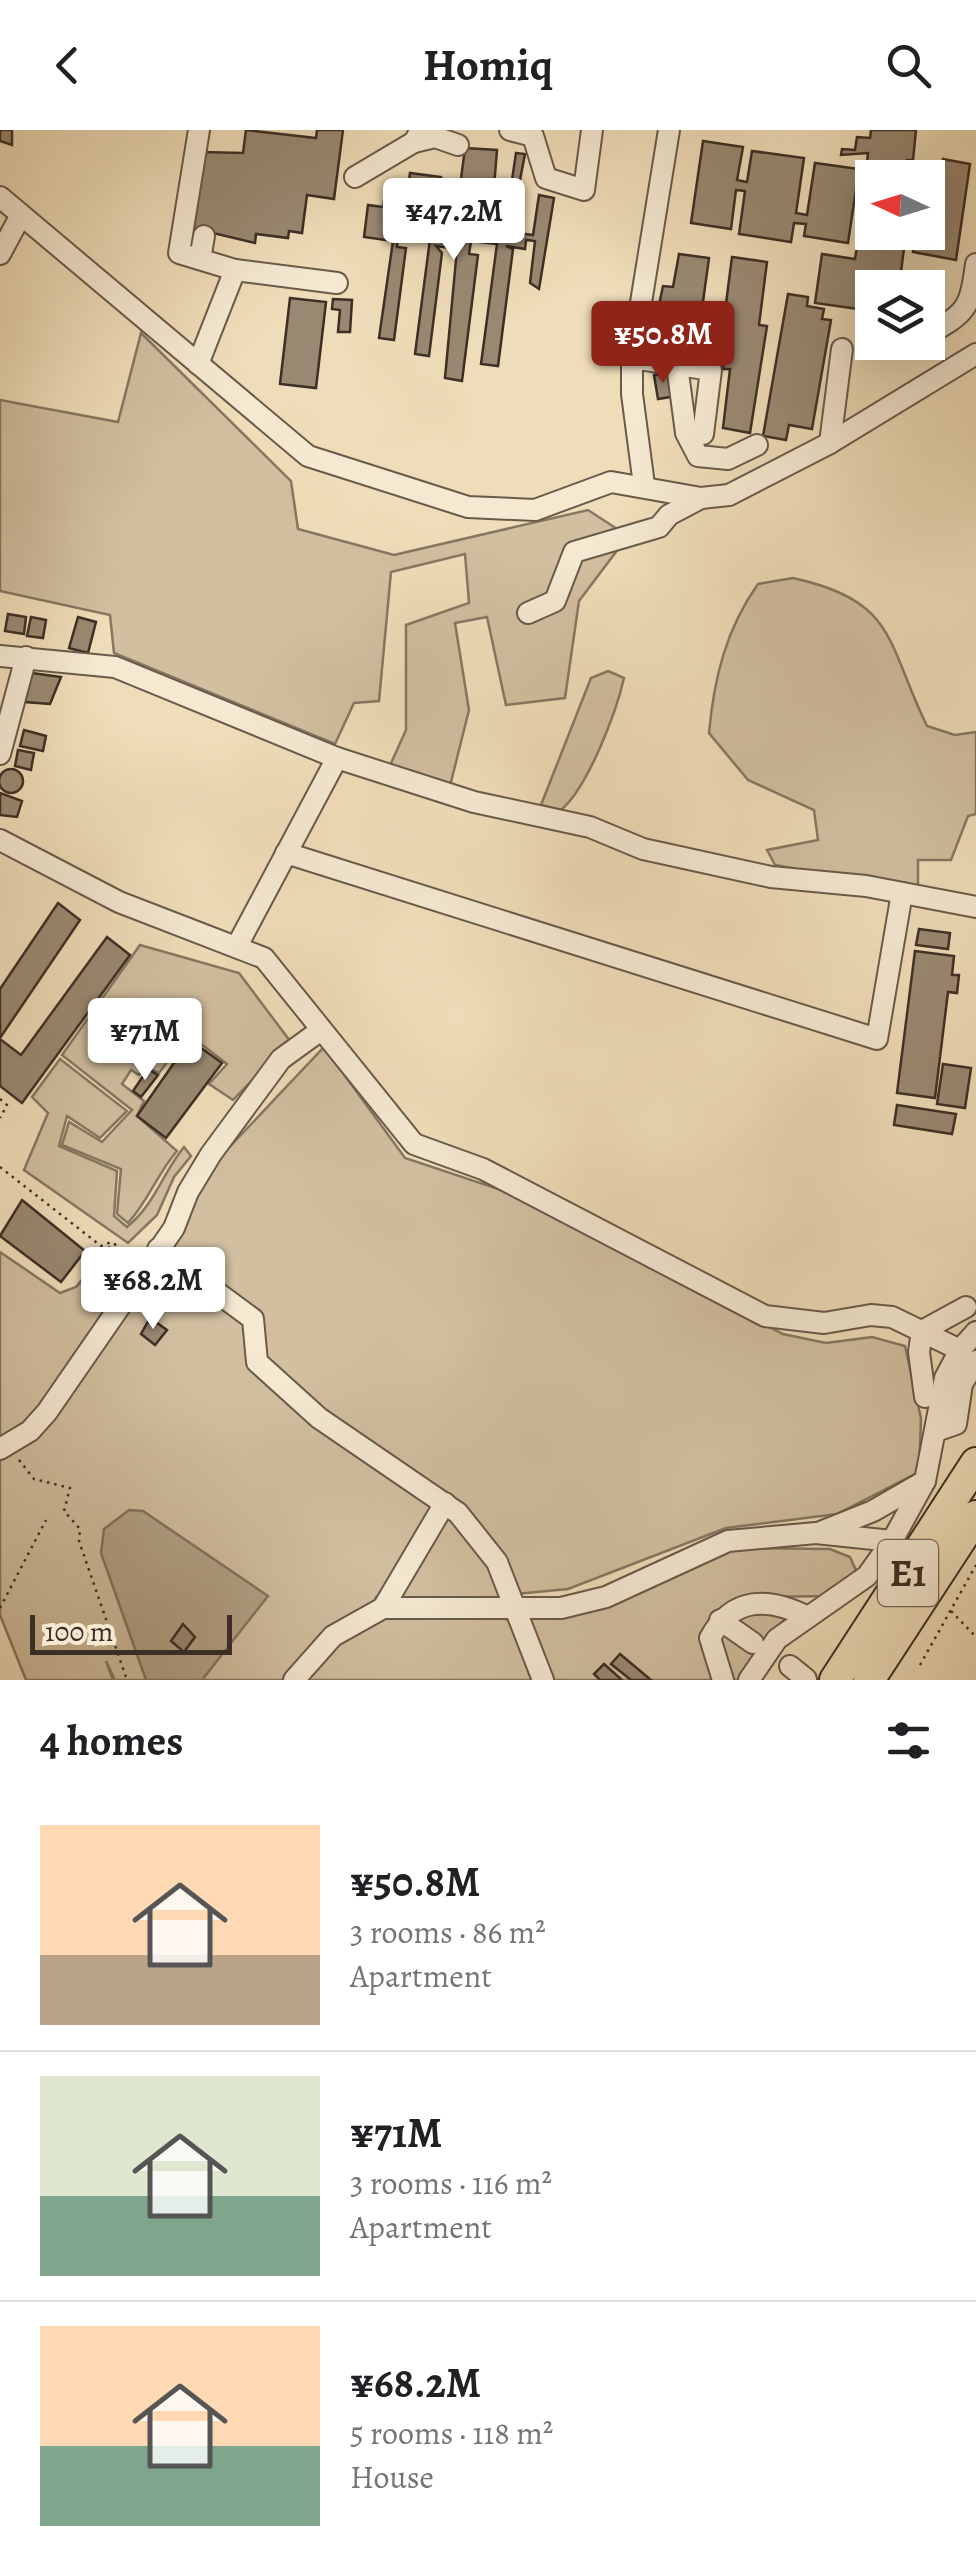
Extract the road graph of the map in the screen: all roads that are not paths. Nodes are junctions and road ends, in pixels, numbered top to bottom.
1 (199, 130) edge
2 (510, 130) edge
3 (592, 130) edge
4 (669, 130) edge
5 (417, 136) edge
6 (458, 144) dead end
7 (355, 177) dead end
8 (0, 198) edge
9 (21, 215) junction
10 (204, 236) dead end
11 (0, 254) edge
12 (200, 260) junction
13 (976, 264) edge
14 (234, 270) junction
15 (337, 283) dead end
16 (945, 325) edge
17 (842, 348) dead end
18 (976, 354) edge
19 (632, 358) junction
20 (198, 364) junction
21 (677, 365) junction
22 (702, 434) dead end
23 (830, 442) junction
24 (757, 445) dead end
25 (644, 486) junction
26 (700, 498) junction
27 (528, 612) dead end
28 (0, 656) edge
29 (26, 658) junction
30 (0, 754) edge
31 (337, 758) junction
32 (0, 840) edge
33 (286, 853) junction
34 (902, 892) junction
35 (976, 907) edge
36 (238, 946) junction
37 (321, 1030) junction
38 (153, 1257) junction
39 (966, 1307) dead end
40 (922, 1331) junction
41 (976, 1332) edge
42 (968, 1355) edge
43 (925, 1397) dead end
44 (4, 1447) edge
45 (976, 1463) edge
46 (925, 1481) junction
47 (445, 1503) junction
48 (976, 1516) edge
49 (816, 1533) junction
50 (892, 1541) junction
51 (867, 1576) junction
52 (383, 1608) junction
53 (515, 1609) junction
54 (808, 1616) junction
55 (720, 1620) junction
56 (752, 1643) dead end
57 (294, 1680) edge
58 (542, 1680) edge
59 (723, 1680) edge
60 (749, 1680) edge
61 (835, 1680) edge
62 (869, 1680) edge

1 - 12 street
2 - 3 street
4 - 19 street
5 - 6 street
5 - 7 street
8 - 9 street
9 - 11 street
9 - 20 street
10 - 12 street
12 - 14 street
13 - 16 street
14 - 15 street
14 - 20 street
17 - 23 street
18 - 23 street
19 - 21 street
19 - 25 street
20 - 25 street
21 - 22 street
21 - 24 street
23 - 26 street
25 - 26 street
26 - 27 street
28 - 29 street
29 - 30 street
29 - 31 street
31 - 33 street
31 - 34 street
32 - 36 street
33 - 34 street
33 - 36 street
34 - 35 street
36 - 37 street
37 - 38 street
37 - 40 street
38 - 44 street
38 - 47 street
39 - 40 street
40 - 42 street
40 - 43 street
41 - 42 street
42 - 46 street
45 - 61 highway, E1
46 - 49 street
46 - 50 street
47 - 52 street
47 - 53 street
48 - 62 highway, E1
49 - 50 street
49 - 51 street
49 - 53 street
50 - 51 street
51 - 54 street
52 - 53 street
52 - 57 street
53 - 58 street
54 - 55 street
54 - 60 street
55 - 56 street
55 - 59 street

